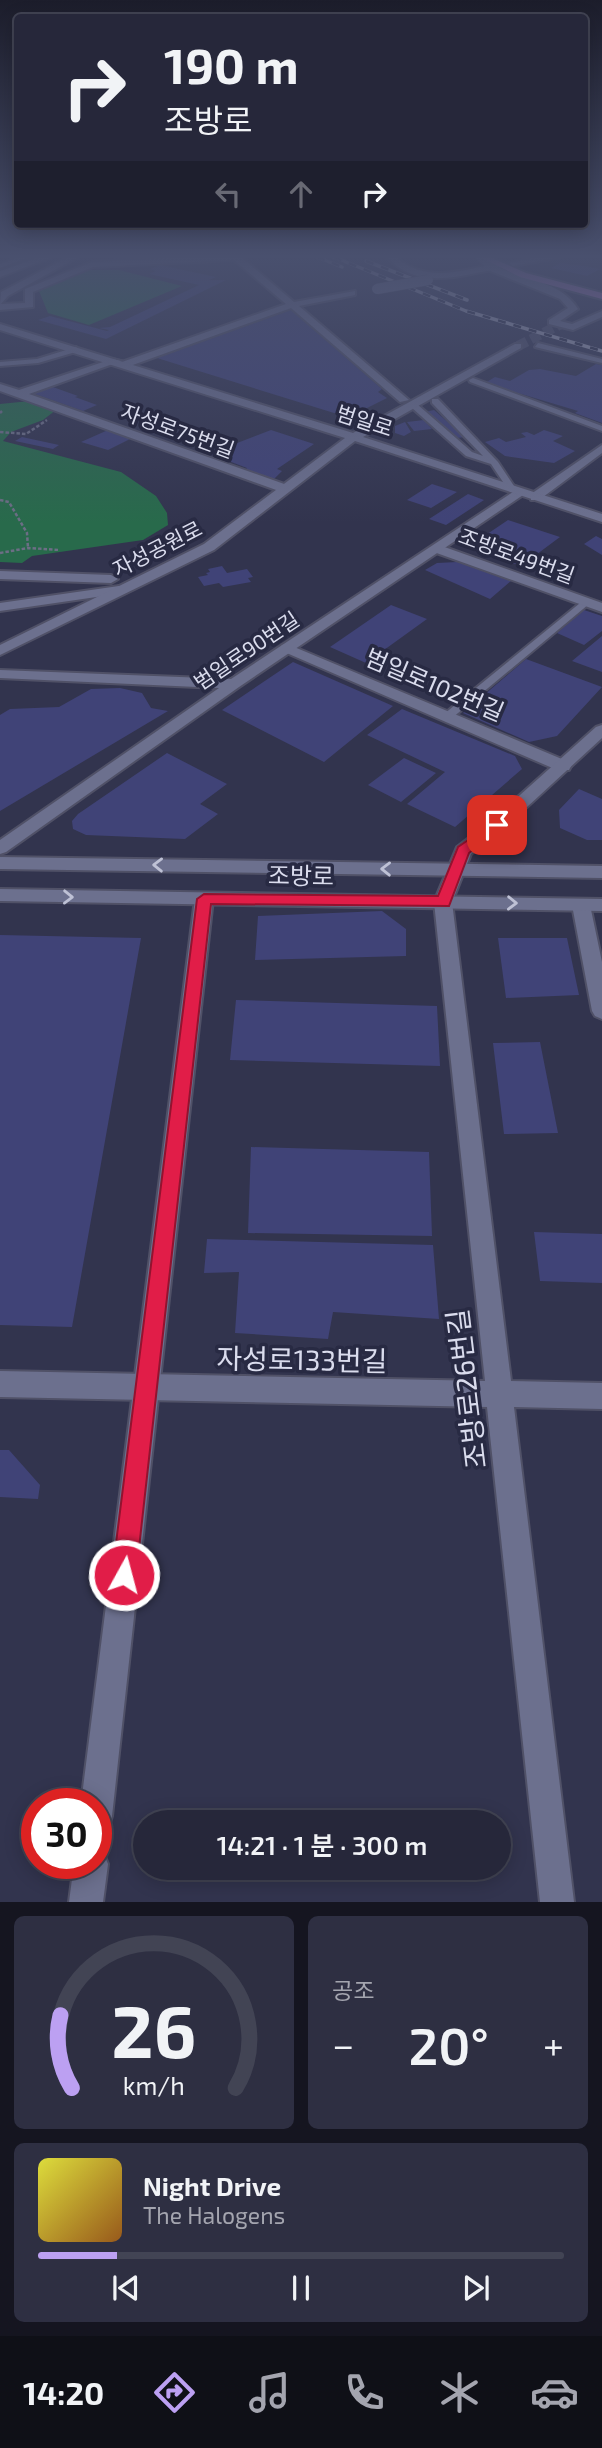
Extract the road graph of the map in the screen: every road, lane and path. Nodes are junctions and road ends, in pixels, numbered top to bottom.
1 (65, 346) edge
2 (172, 346) edge
3 (340, 346) edge
4 (502, 346) tunnel mouth
5 (518, 346) tunnel mouth
6 (537, 346) tunnel mouth
7 (541, 346) edge
8 (76, 349) junction
9 (602, 361) edge
10 (121, 363) junction
11 (0, 364) edge
12 (473, 380) junction
13 (0, 387) edge
14 (20, 394) junction
15 (404, 400) junction
16 (435, 401) junction
17 (415, 407) junction
18 (1, 408) edge
19 (61, 409) junction
20 (392, 414) junction
21 (602, 429) edge
22 (0, 432) edge
23 (354, 437) junction
24 (602, 448) edge
25 (589, 458) junction
26 (602, 462) edge
27 (495, 464) junction
28 (283, 488) junction
29 (516, 490) junction
30 (535, 497) junction
31 (0, 500) edge
32 (602, 518) edge
33 (28, 548) junction
34 (436, 548) junction
35 (60, 550) dead end
36 (0, 551) edge
37 (0, 575) edge
38 (115, 584) junction
39 (585, 602) junction
40 (0, 607) edge
41 (602, 608) edge
42 (287, 648) junction
43 (0, 651) edge
44 (0, 674) edge
45 (234, 684) junction
46 (448, 716) junction
47 (602, 731) edge
48 (563, 765) junction
49 (0, 848) edge
50 (0, 863) edge
51 (454, 870) junction
52 (602, 872) edge
53 (0, 895) edge
54 (204, 899) junction
55 (443, 902) junction
56 (581, 905) junction
57 (602, 905) edge
58 (602, 1011) edge
59 (0, 1384) edge
60 (146, 1387) junction
61 (498, 1394) junction
62 (602, 1396) edge
63 (99, 1788) edge
64 (89, 1879) edge
65 (86, 1902) edge
66 (557, 1902) edge

1 - 8 street, 범일로
2 - 10 street
3 - 15 street
4 - 15 street
5 - 20 street
6 - 12 street
7 - 9 lane
8 - 10 street, 범일로
8 - 11 lane
10 - 14 street
10 - 23 street, 범일로
12 - 16 street
12 - 21 lane
13 - 14 street, 자성로75번길
14 - 18 street
14 - 19 street, 자성로75번길
15 - 20 street
16 - 17 street
16 - 27 lane
17 - 20 street
17 - 27 lane
19 - 22 path
19 - 28 street, 자성로75번길
20 - 23 street, 자성공원로
23 - 28 street, 자성공원로
23 - 29 street, 범일로
24 - 25 street
25 - 26 street
25 - 30 street
27 - 29 lane
28 - 38 street, 자성공원로
29 - 30 street, 범일로
29 - 34 street, 범일로90번길
30 - 32 street, 범일로
31 - 33 path
33 - 35 path
33 - 36 path
34 - 39 street, 조방로49번길
34 - 42 street, 범일로90번길
37 - 38 street
38 - 40 street
38 - 43 street, 자성공원로
39 - 41 street, 조방로49번길
39 - 46 lane, 조방로49번길
42 - 45 street, 범일로90번길
42 - 46 street, 범일로102번길
44 - 45 street
45 - 49 street, 범일로90번길
46 - 48 street, 범일로102번길
47 - 48 street
48 - 51 street
51 -> 50 street, 조방로
51 - 52 street, 조방로
51 - 55 street, 조방로26번길
53 -> 54 street, 조방로
54 - 55 street, 조방로
54 - 60 street
55 -> 56 street, 조방로
55 - 61 street, 조방로26번길
56 - 57 street, 조방로
56 - 58 street
59 - 60 street, 자성로133번길
60 - 61 street, 자성로133번길
60 - 63 street
61 - 62 street, 자성로133번길
61 - 66 street, 조방로26번길
64 - 65 street

